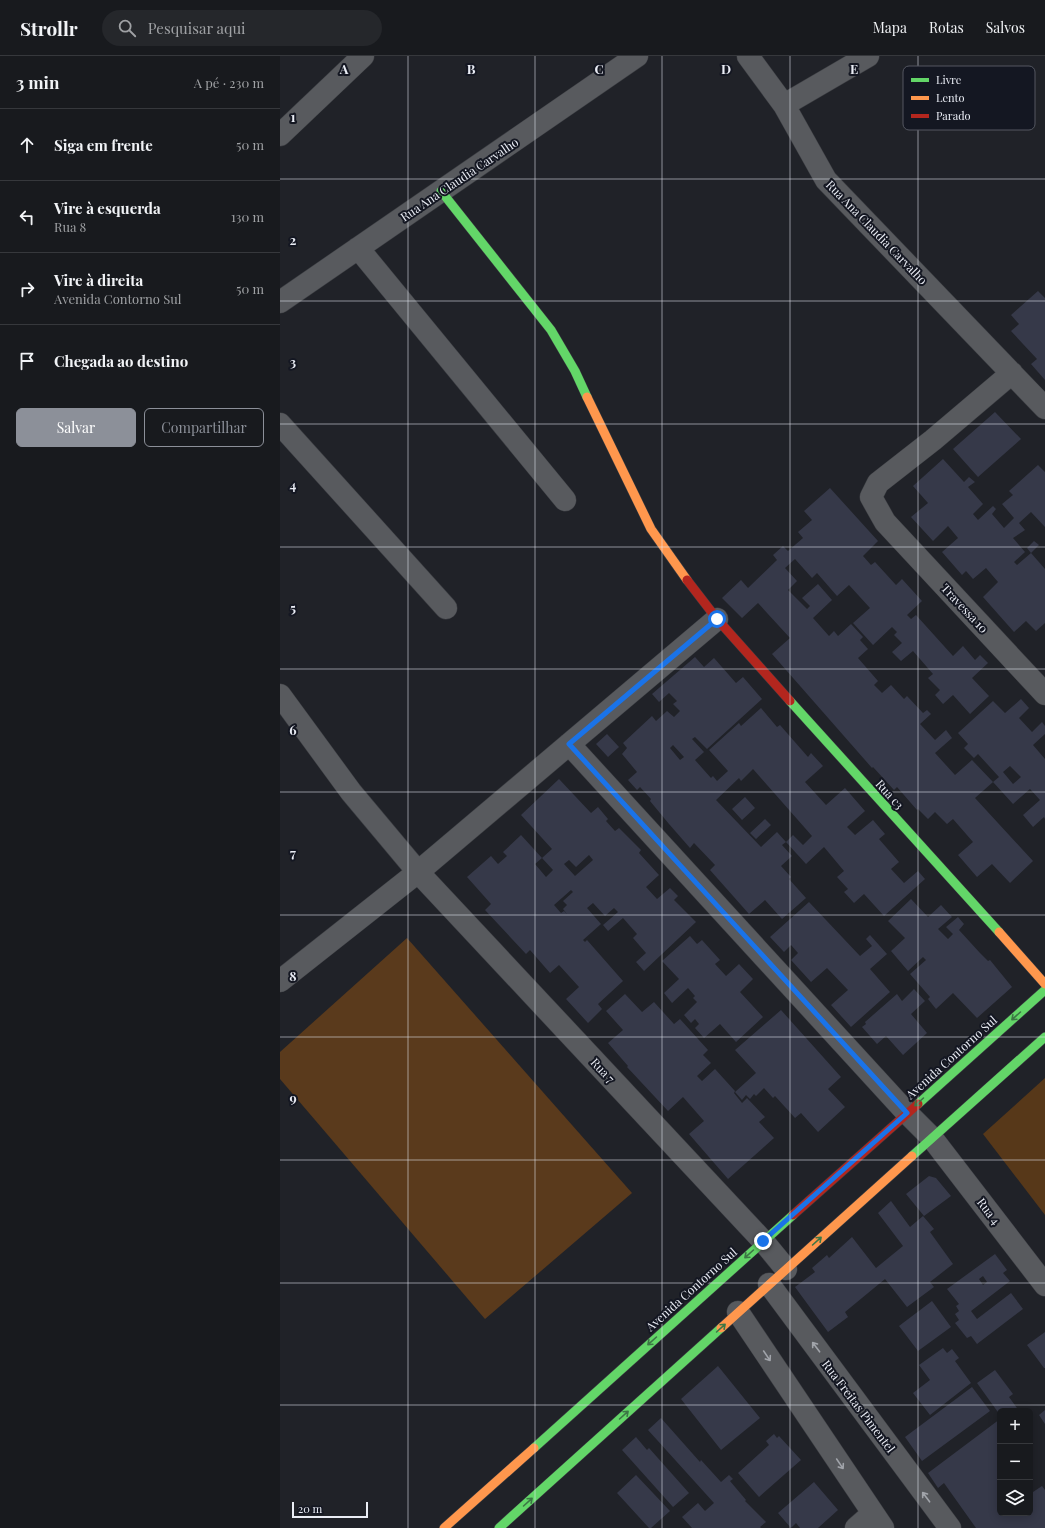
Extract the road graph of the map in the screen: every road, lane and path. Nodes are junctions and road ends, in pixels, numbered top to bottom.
1 (363, 56) edge
2 (637, 56) edge
3 (748, 56) edge
4 (868, 56) edge
5 (784, 105) junction
6 (280, 135) edge
7 (441, 191) junction
8 (358, 248) junction
9 (280, 302) edge
10 (1012, 373) junction
11 (1045, 408) edge
12 (280, 424) edge
13 (565, 500) dead end
14 (446, 608) dead end
15 (717, 619) junction
16 (1045, 694) edge
17 (280, 695) edge
18 (569, 744) junction
19 (418, 872) junction
20 (280, 981) edge
21 (1045, 984) edge
22 (1045, 990) edge
23 (1045, 1037) edge
24 (907, 1113) junction
25 (932, 1138) junction
26 (763, 1241) junction
27 (786, 1269) junction
28 (769, 1284) junction
29 (1045, 1285) edge
30 (738, 1312) junction
31 (878, 1521) edge
32 (444, 1528) edge
33 (499, 1528) edge
34 (856, 1528) edge
35 (950, 1528) edge

1 - 6 street
2 - 7 street, Rua Ana Claudia Carvalho
3 - 5 street, Rua Ana Claudia Carvalho
4 - 5 street
5 - 10 street, Rua Ana Claudia Carvalho
7 - 8 street, Rua Ana Claudia Carvalho
7 - 15 street, Rua c3
8 - 9 street, Rua Ana Claudia Carvalho
8 - 13 street
10 - 11 street, Rua Ana Claudia Carvalho
10 - 16 street, Travessa 10
12 - 14 street
15 - 18 street
15 - 21 street, Rua c3
17 - 19 street, Rua 7
18 - 19 street
18 - 24 street, Rua 4
19 - 20 street
19 - 26 street, Rua 7
22 -> 24 street, Avenida Contorno Sul
23 - 25 street
24 - 25 street, Rua 4
24 - 26 street, Avenida Contorno Sul
27 -> 25 street
25 - 29 street, Rua 4
26 - 27 street, Rua 7
26 -> 32 street, Avenida Contorno Sul
27 - 28 street
28 - 30 street
35 -> 28 street, Rua Freitas Pimentel
30 -> 31 street
33 -> 30 street
31 - 34 street

